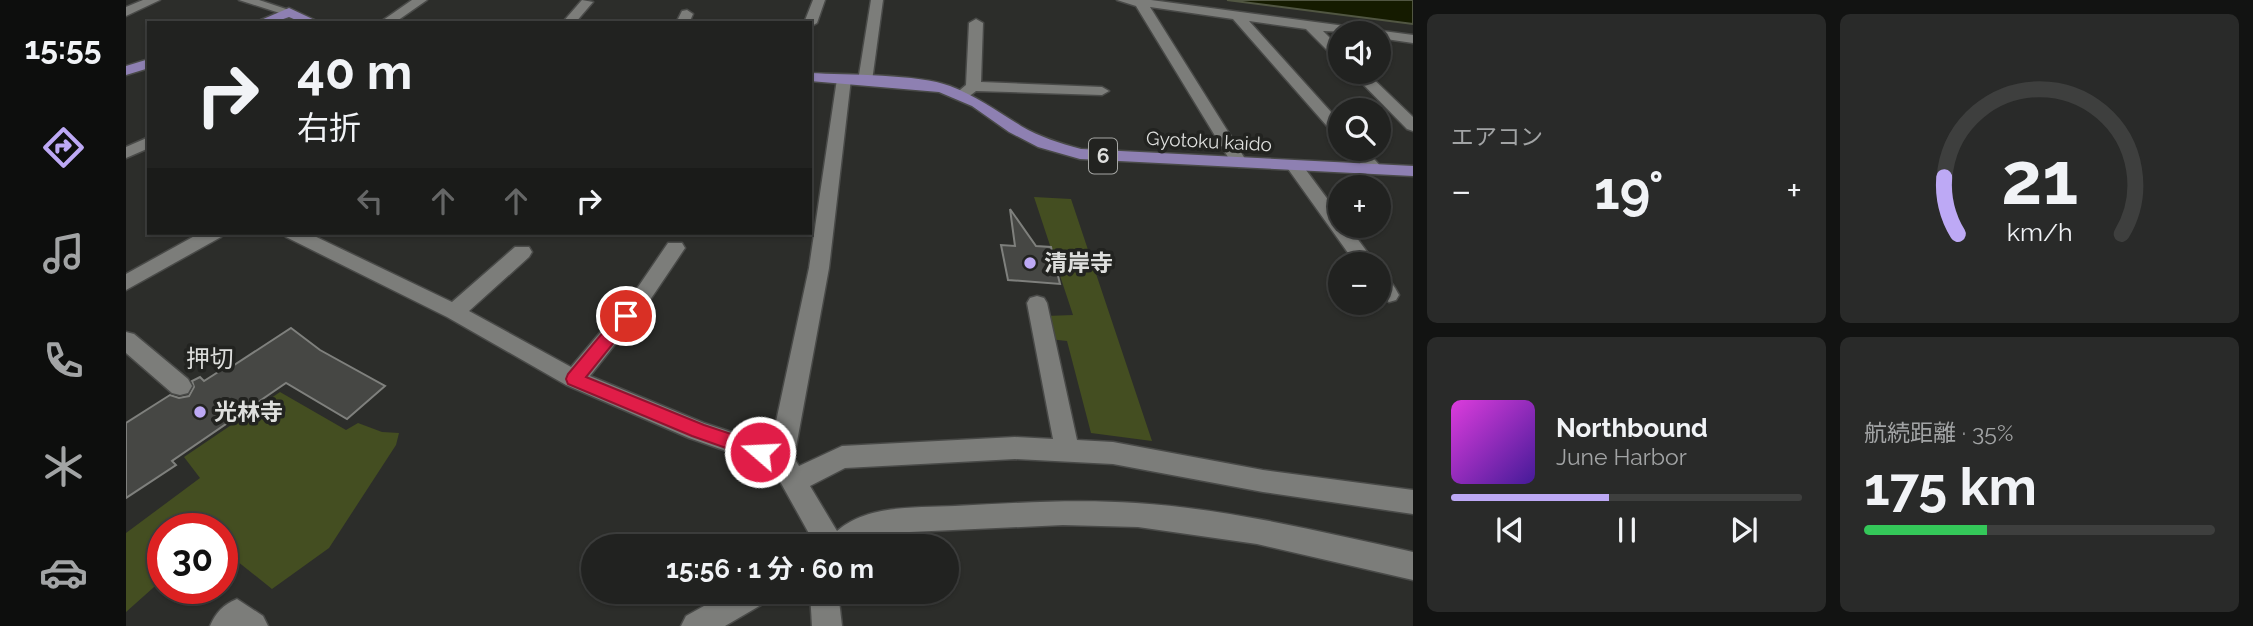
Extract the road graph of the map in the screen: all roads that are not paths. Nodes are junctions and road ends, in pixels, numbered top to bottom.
1 (154, 0) edge
2 (245, 0) edge
3 (421, 0) edge
4 (819, 0) edge
5 (877, 0) edge
6 (1123, 0) edge
7 (587, 2) dead end
8 (1141, 3) junction
9 (126, 12) edge
10 (289, 12) junction
11 (1238, 16) junction
12 (265, 21) edge
13 (310, 21) edge
14 (388, 21) edge
15 (570, 21) edge
16 (811, 21) edge
17 (976, 23) dead end
18 (1309, 24) junction
19 (1413, 39) edge
20 (1328, 43) edge
21 (147, 64) edge
22 (126, 71) edge
23 (812, 77) edge
24 (855, 80) junction
25 (1370, 84) edge
26 (967, 91) junction
27 (1102, 91) dead end
28 (1328, 117) edge
29 (1413, 126) edge
30 (147, 143) edge
31 (126, 153) edge
32 (1367, 161) edge
33 (1239, 162) junction
34 (1294, 166) junction
35 (1374, 169) junction
36 (1413, 172) edge
37 (210, 235) edge
38 (297, 235) edge
39 (675, 248) dead end
40 (522, 252) dead end
41 (1357, 252) edge
42 (126, 283) edge
43 (1037, 303) dead end
44 (454, 312) junction
45 (126, 340) edge
46 (574, 379) junction
47 (180, 386) dead end
48 (1066, 450) junction
49 (781, 459) junction
50 (793, 482) junction
51 (1413, 502) edge
52 (824, 534) edge
53 (856, 534) edge
54 (1413, 566) edge
55 (734, 604) edge
56 (825, 604) edge
57 (225, 626) edge
58 (253, 626) edge
59 (695, 626) edge
60 (827, 626) edge

1 - 9 street
2 - 10 street
3 - 14 street
4 - 16 street
5 - 24 street
6 - 8 street
7 - 15 street
8 - 11 street
8 - 33 street
10 - 12 main road
10 - 13 main road
11 - 18 street
11 - 28 street
17 - 26 street
18 - 19 street
18 - 20 street
21 - 22 main road
23 - 24 main road, Gyotoku kaido / 6
24 - 26 main road, Gyotoku kaido / 6
24 - 49 street
25 - 29 street
26 - 27 street
26 - 33 main road, Gyotoku kaido / 6
30 - 31 street
32 - 35 street
33 - 34 main road, Gyotoku kaido / 6
34 - 35 main road, Gyotoku kaido / 6
34 - 41 street
35 - 36 main road, Gyotoku kaido / 6
37 - 42 street
38 - 44 street
39 - 46 street
40 - 44 street
43 - 48 street
44 - 46 street
45 - 47 street
46 - 49 street
48 - 50 street
48 - 51 street
49 - 50 street
50 - 52 street
53 - 54 street
55 - 59 street
56 - 60 street
57 - 58 street

